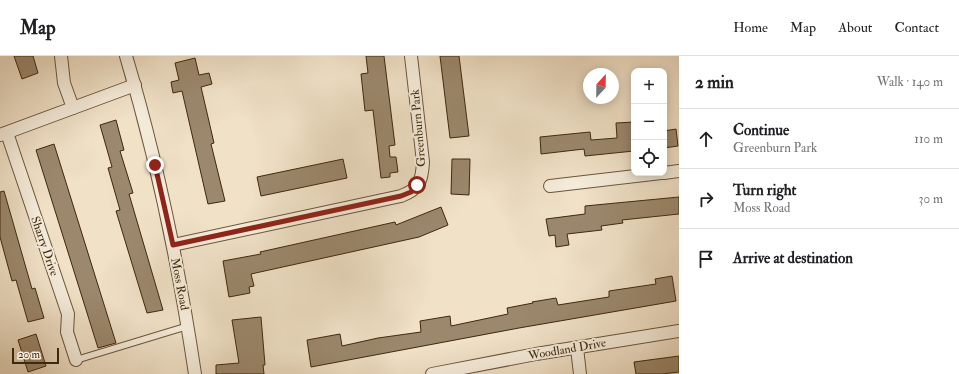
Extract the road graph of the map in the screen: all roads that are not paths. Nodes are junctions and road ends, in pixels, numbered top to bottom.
1 (61, 56) edge
2 (126, 56) edge
3 (412, 56) edge
4 (135, 85) junction
5 (73, 108) junction
6 (3, 134) edge
7 (679, 171) edge
8 (667, 172) edge
9 (637, 176) edge
10 (550, 186) dead end
11 (173, 245) junction
12 (188, 326) junction
13 (679, 331) edge
14 (577, 348) junction
15 (76, 360) joint
16 (195, 374) edge
17 (432, 374) edge
18 (580, 374) edge

1 - 5 street
2 - 4 street, Moss Road
3 - 11 street, Greenburn Park
4 - 5 street, Sharry Drive
4 - 11 street, Moss Road
5 - 6 street, Sharry Drive
6 - 15 street, Sharry Drive
7 - 8 street
9 - 10 street
11 - 12 street, Moss Road
12 - 15 lane
12 - 16 street, Moss Road
13 - 14 street, Woodland Drive
14 - 17 street, Woodland Drive
14 - 18 street

